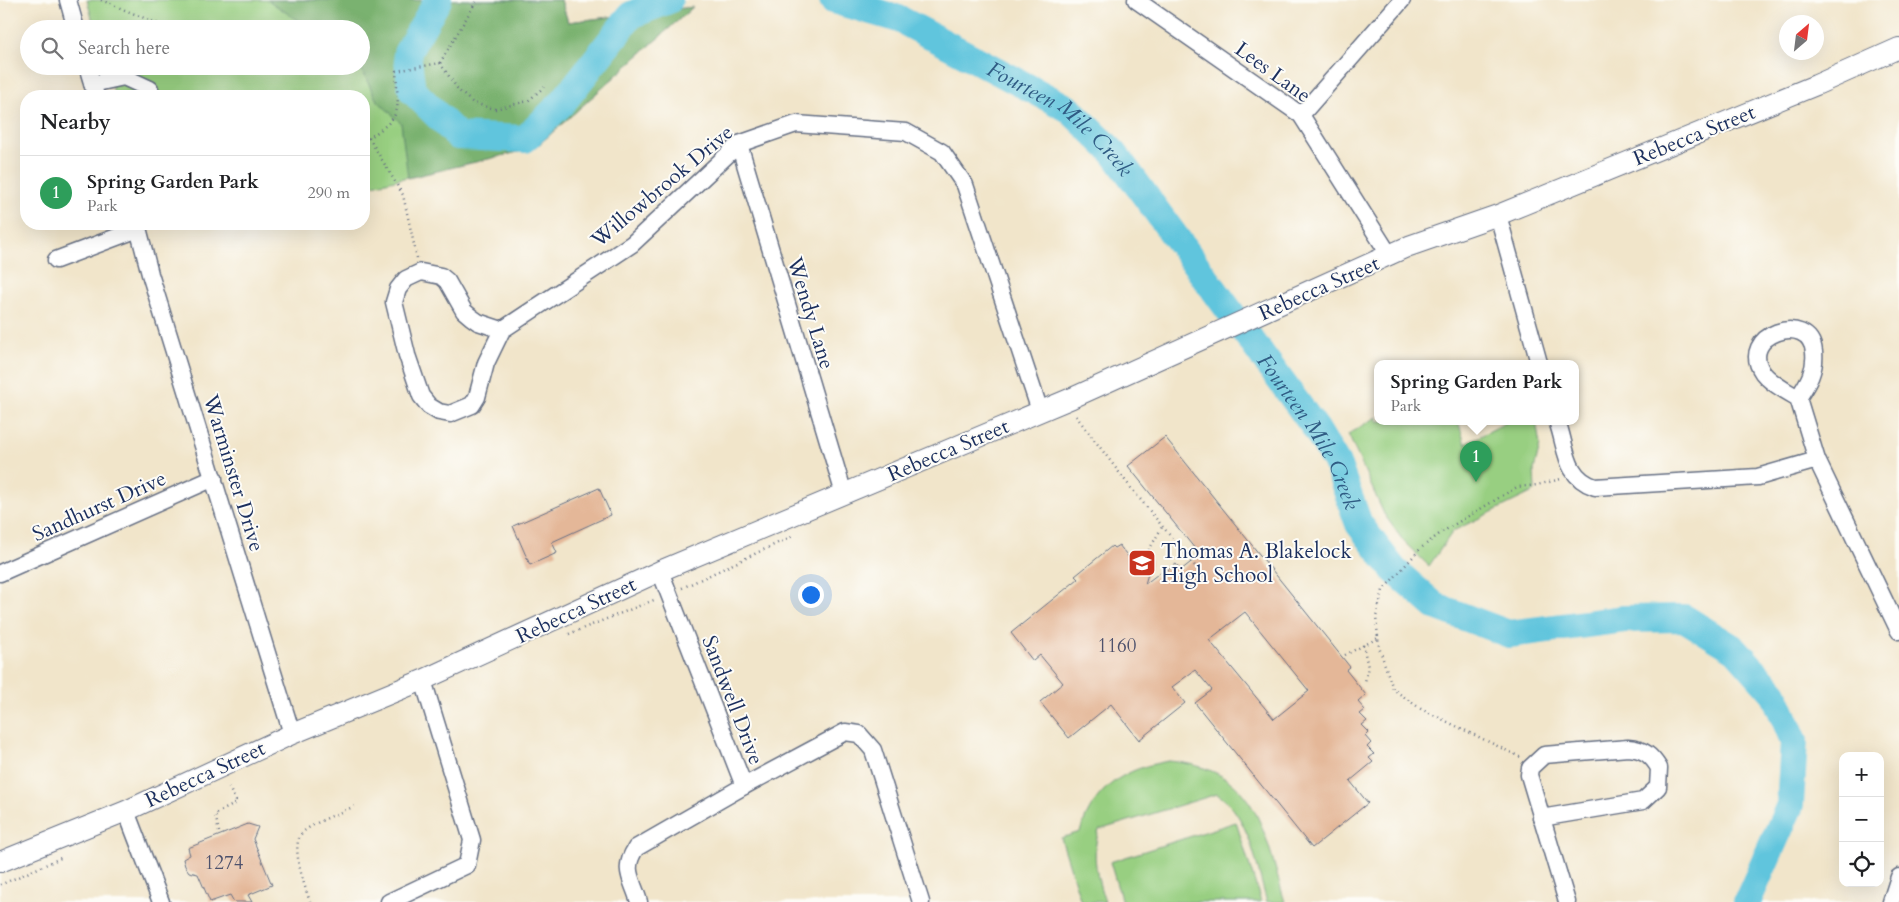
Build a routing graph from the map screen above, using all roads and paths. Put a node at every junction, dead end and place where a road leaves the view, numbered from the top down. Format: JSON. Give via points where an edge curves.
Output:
{"nodes":[{"id":1,"x":68,"y":0,"type":"edge"},
{"id":2,"x":100,"y":0,"type":"edge"},
{"id":3,"x":476,"y":0,"type":"edge"},
{"id":4,"x":1136,"y":0,"type":"edge"},
{"id":5,"x":1402,"y":0,"type":"edge"},
{"id":6,"x":74,"y":20,"type":"edge"},
{"id":7,"x":149,"y":20,"type":"edge"},
{"id":8,"x":1899,"y":48,"type":"edge"},
{"id":9,"x":440,"y":63,"type":"junction"},
{"id":10,"x":90,"y":75,"type":"edge"},
{"id":11,"x":544,"y":87,"type":"dead end"},
{"id":12,"x":94,"y":90,"type":"edge"},
{"id":13,"x":150,"y":90,"type":"edge"},
{"id":14,"x":1301,"y":115,"type":"junction"},
{"id":15,"x":370,"y":137,"type":"edge"},
{"id":16,"x":370,"y":140,"type":"edge"},
{"id":17,"x":739,"y":144,"type":"junction"},
{"id":18,"x":1498,"y":215,"type":"junction"},
{"id":19,"x":128,"y":230,"type":"edge"},
{"id":20,"x":139,"y":230,"type":"edge"},
{"id":21,"x":1390,"y":256,"type":"junction"},
{"id":22,"x":56,"y":260,"type":"dead end"},
{"id":23,"x":421,"y":272,"type":"junction"},
{"id":24,"x":502,"y":330,"type":"junction"},
{"id":25,"x":1538,"y":360,"type":"edge"},
{"id":26,"x":1798,"y":398,"type":"dead end"},
{"id":27,"x":1067,"y":400,"type":"junction"},
{"id":28,"x":1040,"y":411,"type":"junction"},
{"id":29,"x":1558,"y":425,"type":"edge"},
{"id":30,"x":1817,"y":460,"type":"junction"},
{"id":31,"x":1575,"y":475,"type":"junction"},
{"id":32,"x":214,"y":478,"type":"junction"},
{"id":33,"x":844,"y":494,"type":"junction"},
{"id":34,"x":1162,"y":527,"type":"junction"},
{"id":35,"x":1144,"y":559,"type":"dead end"},
{"id":36,"x":660,"y":571,"type":"junction"},
{"id":37,"x":0,"y":573,"type":"edge"},
{"id":38,"x":1204,"y":577,"type":"dead end"},
{"id":39,"x":1899,"y":631,"type":"edge"},
{"id":40,"x":1378,"y":638,"type":"junction"},
{"id":41,"x":1363,"y":645,"type":"junction"},
{"id":42,"x":1345,"y":655,"type":"dead end"},
{"id":43,"x":423,"y":680,"type":"junction"},
{"id":44,"x":1365,"y":682,"type":"dead end"},
{"id":45,"x":292,"y":734,"type":"junction"},
{"id":46,"x":1535,"y":764,"type":"junction"},
{"id":47,"x":227,"y":782,"type":"dead end"},
{"id":48,"x":744,"y":786,"type":"junction"},
{"id":49,"x":357,"y":805,"type":"dead end"},
{"id":50,"x":126,"y":811,"type":"junction"},
{"id":51,"x":1541,"y":818,"type":"junction"},
{"id":52,"x":219,"y":832,"type":"dead end"},
{"id":53,"x":0,"y":862,"type":"edge"},
{"id":54,"x":1899,"y":877,"type":"edge"},
{"id":55,"x":161,"y":902,"type":"edge"},
{"id":56,"x":310,"y":902,"type":"edge"},
{"id":57,"x":389,"y":902,"type":"edge"},
{"id":58,"x":639,"y":902,"type":"edge"},
{"id":59,"x":921,"y":902,"type":"edge"},
{"id":60,"x":1568,"y":902,"type":"edge"},
{"id":61,"x":1891,"y":902,"type":"edge"}],
"edges":[{"from":1,"to":6,"type":"street"},
{"from":2,"to":7,"type":"path"},
{"from":3,"to":9,"type":"path"},
{"from":4,"to":14,"type":"street","name":"Lees Lane"},
{"from":5,"to":14,"type":"street"},
{"from":8,"to":18,"type":"main road","name":"Rebecca Street"},
{"from":9,"to":11,"type":"path","via":[[459,91],[473,102],[495,109],[528,101]]},
{"from":9,"to":15,"type":"path","via":[[396,71],[398,111],[389,124]]},
{"from":10,"to":12,"type":"street"},
{"from":12,"to":13,"type":"street","via":[[124,77]]},
{"from":14,"to":21,"type":"street","name":"Lees Lane"},
{"from":16,"to":23,"type":"path","via":[[402,195]]},
{"from":17,"to":24,"type":"street","name":"Willowbrook Drive","via":[[632,244]]},
{"from":17,"to":28,"type":"street","name":"Willowbrook Drive","via":[[796,124],[906,132],[942,152],[965,185]]},
{"from":17,"to":33,"type":"street","name":"Wendy Lane"},
{"from":18,"to":21,"type":"main road","name":"Rebecca Street","via":[[1409,246]]},
{"from":18,"to":25,"type":"street"},
{"from":19,"to":22,"type":"street"},
{"from":20,"to":32,"type":"street","name":"Warminster Drive"},
{"from":21,"to":27,"type":"main road","name":"Rebecca Street"},
{"from":23,"to":24,"type":"street","via":[[441,276],[471,318]]},
{"from":23,"to":24,"type":"street","via":[[406,279],[394,302],[407,355],[421,396],[429,406],[450,414],[472,405],[486,363]]},
{"from":26,"to":30,"type":"street"},
{"from":27,"to":28,"type":"main road","name":"Rebecca Street"},
{"from":27,"to":34,"type":"path","via":[[1082,426]]},
{"from":28,"to":33,"type":"main road","name":"Rebecca Street"},
{"from":29,"to":31,"type":"street"},
{"from":30,"to":31,"type":"street","via":[[1758,477],[1595,486],[1584,483]]},
{"from":30,"to":39,"type":"street"},
{"from":31,"to":40,"type":"path","via":[[1517,487],[1421,548],[1384,590],[1376,616]]},
{"from":32,"to":37,"type":"street","name":"Sandhurst Drive"},
{"from":32,"to":45,"type":"street","name":"Warminster Drive"},
{"from":33,"to":36,"type":"main road","name":"Rebecca Street"},
{"from":34,"to":35,"type":"path"},
{"from":34,"to":38,"type":"path"},
{"from":36,"to":43,"type":"main road","name":"Rebecca Street"},
{"from":36,"to":48,"type":"street","name":"Sandwell Drive"},
{"from":40,"to":41,"type":"path"},
{"from":40,"to":46,"type":"path","via":[[1393,689],[1422,709]]},
{"from":41,"to":42,"type":"path"},
{"from":41,"to":44,"type":"path","via":[[1368,667]]},
{"from":43,"to":45,"type":"main road","name":"Rebecca Street"},
{"from":43,"to":57,"type":"street","via":[[472,840],[467,865]]},
{"from":45,"to":50,"type":"main road","name":"Rebecca Street"},
{"from":46,"to":51,"type":"street","via":[[1530,768],[1529,776]]},
{"from":46,"to":51,"type":"street","via":[[1544,755],[1639,748],[1659,768],[1658,787],[1643,801]]},
{"from":47,"to":52,"type":"path","via":[[237,803],[215,814]]},
{"from":48,"to":58,"type":"street","name":"Sandwell Drive","via":[[636,848],[629,859],[629,877]]},
{"from":48,"to":59,"type":"street","via":[[845,732],[860,734],[873,750]]},
{"from":49,"to":56,"type":"path","via":[[302,832],[297,843],[297,857]]},
{"from":50,"to":53,"type":"main road","name":"Rebecca Street"},
{"from":50,"to":55,"type":"street"},
{"from":51,"to":60,"type":"street"},
{"from":54,"to":61,"type":"street"}]}
